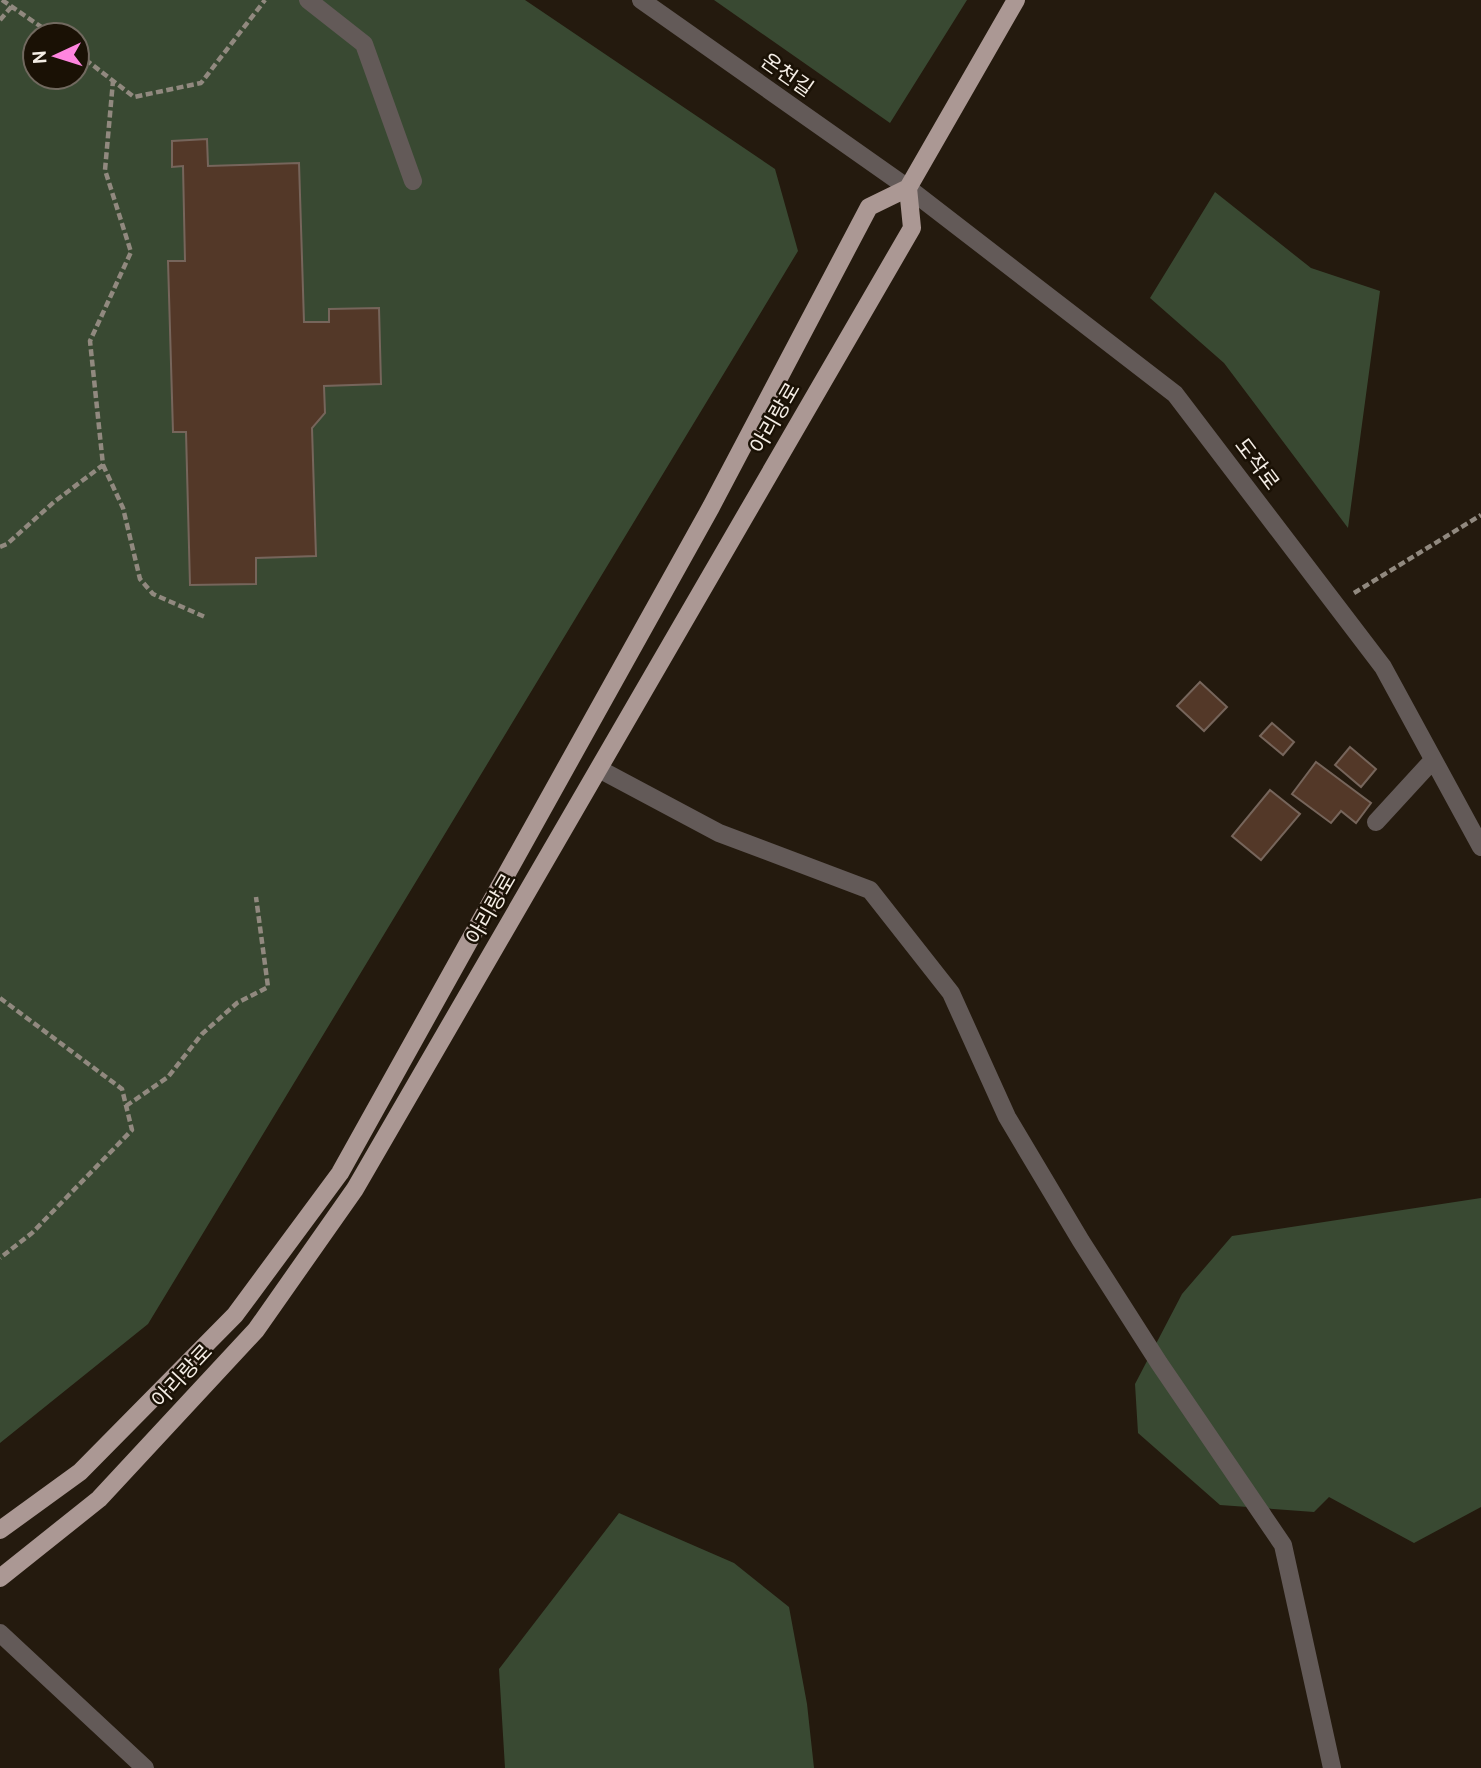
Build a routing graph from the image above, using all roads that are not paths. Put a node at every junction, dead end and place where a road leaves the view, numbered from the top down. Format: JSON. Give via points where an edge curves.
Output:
{"nodes":[{"id":1,"x":308,"y":0,"type":"edge"},
{"id":2,"x":640,"y":0,"type":"edge"},
{"id":3,"x":1016,"y":0,"type":"edge"},
{"id":4,"x":413,"y":181,"type":"dead end"},
{"id":5,"x":908,"y":188,"type":"junction"},
{"id":6,"x":1433,"y":760,"type":"junction"},
{"id":7,"x":599,"y":769,"type":"junction"},
{"id":8,"x":1376,"y":822,"type":"dead end"},
{"id":9,"x":1481,"y":847,"type":"edge"},
{"id":10,"x":0,"y":1530,"type":"edge"},
{"id":11,"x":0,"y":1578,"type":"edge"},
{"id":12,"x":0,"y":1633,"type":"edge"},
{"id":13,"x":145,"y":1768,"type":"edge"},
{"id":14,"x":1332,"y":1768,"type":"edge"}],
"edges":[{"from":1,"to":4,"type":"street","via":[[364,44]]},
{"from":2,"to":5,"type":"street","name":"온천길"},
{"from":3,"to":5,"type":"main road"},
{"from":5,"to":6,"type":"street","name":"도작로","via":[[1175,394],[1383,667]]},
{"from":5,"to":7,"type":"main road","name":"아리랑로","via":[[912,228]]},
{"from":5,"to":10,"type":"main road","name":"아리랑로","via":[[869,207],[711,507],[340,1173],[235,1315],[80,1472]]},
{"from":6,"to":8,"type":"street"},
{"from":6,"to":9,"type":"street","name":"도작로"},
{"from":7,"to":11,"type":"main road","name":"아리랑로","via":[[355,1189],[256,1329],[99,1499]]},
{"from":7,"to":14,"type":"street","via":[[719,833],[870,890],[951,993],[1007,1117],[1060,1207],[1283,1545]]},
{"from":12,"to":13,"type":"street"}]}
